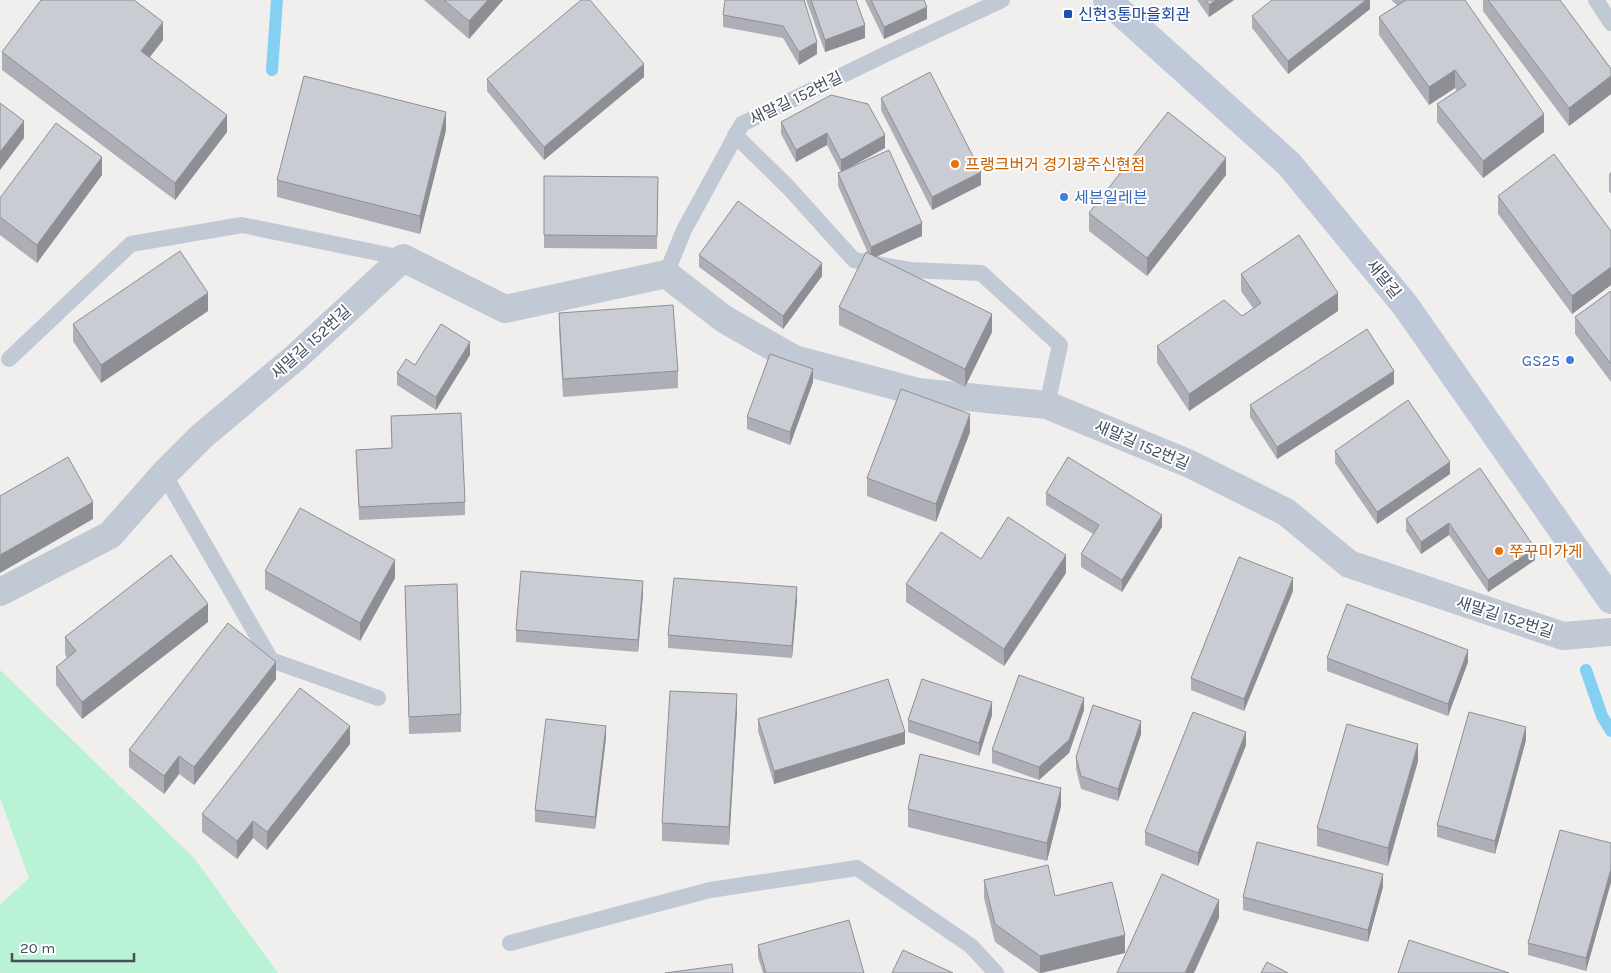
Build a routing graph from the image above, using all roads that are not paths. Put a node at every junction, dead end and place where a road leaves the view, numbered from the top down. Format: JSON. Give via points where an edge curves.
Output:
{"nodes":[{"id":1,"x":1002,"y":0,"type":"edge"},
{"id":2,"x":1107,"y":0,"type":"edge"},
{"id":3,"x":1596,"y":0,"type":"edge"},
{"id":4,"x":1611,"y":23,"type":"edge"},
{"id":5,"x":735,"y":136,"type":"junction"},
{"id":6,"x":404,"y":258,"type":"junction"},
{"id":7,"x":666,"y":274,"type":"junction"},
{"id":8,"x":9,"y":359,"type":"dead end"},
{"id":9,"x":1047,"y":405,"type":"junction"},
{"id":10,"x":164,"y":474,"type":"junction"},
{"id":11,"x":0,"y":592,"type":"edge"},
{"id":12,"x":1611,"y":600,"type":"edge"},
{"id":13,"x":1611,"y":632,"type":"edge"},
{"id":14,"x":378,"y":698,"type":"dead end"},
{"id":15,"x":510,"y":943,"type":"dead end"},
{"id":16,"x":996,"y":973,"type":"edge"}],
"edges":[{"from":1,"to":5,"type":"lane","name":"새말길 152번길","via":[[742,124]]},
{"from":2,"to":12,"type":"street","name":"새말길","via":[[1289,164],[1405,305]]},
{"from":3,"to":4,"type":"lane"},
{"from":5,"to":7,"type":"lane","name":"새말길 152번길","via":[[684,230]]},
{"from":5,"to":9,"type":"lane","via":[[788,187],[854,260],[910,270],[981,273],[1060,345]]},
{"from":6,"to":7,"type":"street","via":[[505,309]]},
{"from":6,"to":8,"type":"lane","via":[[242,224],[132,244]]},
{"from":6,"to":10,"type":"street","name":"새말길 152번길","via":[[296,357],[202,436]]},
{"from":7,"to":9,"type":"street","name":"새말길 152번길","via":[[724,319],[794,359],[918,392]]},
{"from":9,"to":13,"type":"street","name":"새말길 152번길","via":[[1190,464],[1286,512],[1348,564],[1563,636]]},
{"from":10,"to":11,"type":"street","name":"새말길 152번길","via":[[110,535]]},
{"from":10,"to":14,"type":"lane","via":[[271,660]]},
{"from":15,"to":16,"type":"lane","via":[[710,890],[857,868],[971,946]]}]}
